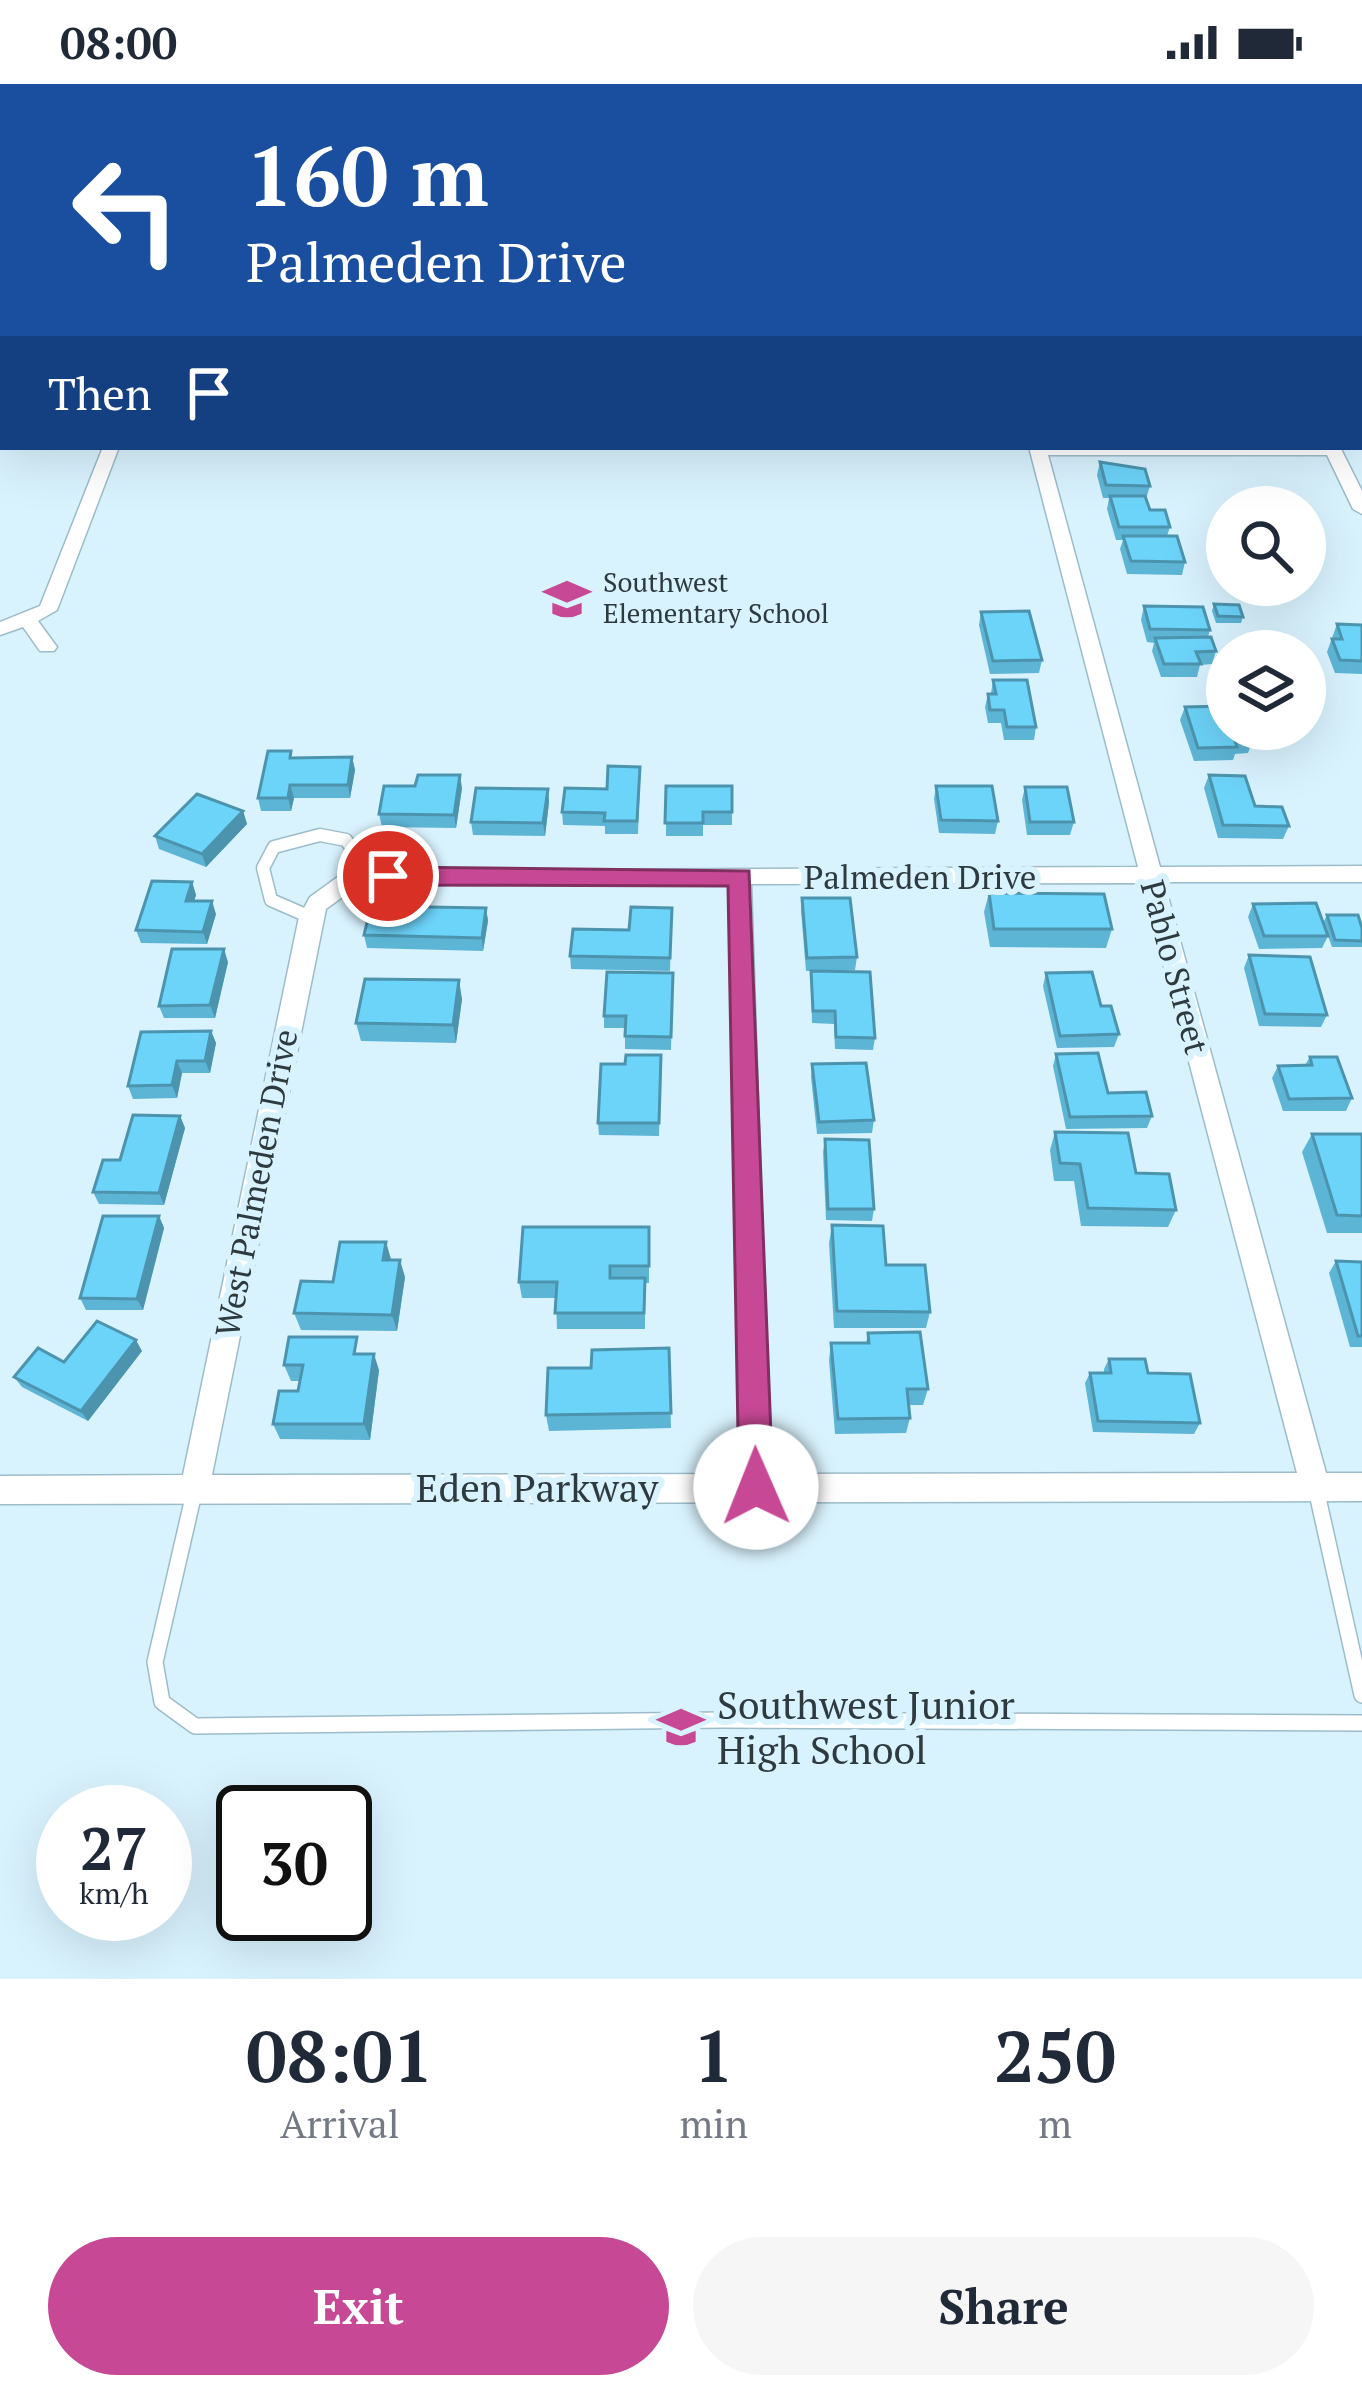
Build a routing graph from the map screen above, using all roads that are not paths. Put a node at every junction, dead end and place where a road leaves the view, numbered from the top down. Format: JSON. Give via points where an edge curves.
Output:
{"nodes":[{"id":1,"x":110,"y":450,"type":"edge"},
{"id":2,"x":1037,"y":450,"type":"edge"},
{"id":3,"x":1334,"y":450,"type":"edge"},
{"id":4,"x":1362,"y":508,"type":"edge"},
{"id":5,"x":28,"y":621,"type":"junction"},
{"id":6,"x":0,"y":629,"type":"edge"},
{"id":7,"x":47,"y":647,"type":"dead end"},
{"id":8,"x":1362,"y":874,"type":"edge"},
{"id":9,"x":1151,"y":875,"type":"junction"},
{"id":10,"x":371,"y":877,"type":"junction"},
{"id":11,"x":740,"y":878,"type":"junction"},
{"id":12,"x":310,"y":917,"type":"junction"},
{"id":13,"x":756,"y":1487,"type":"junction"},
{"id":14,"x":1315,"y":1487,"type":"junction"},
{"id":15,"x":1362,"y":1487,"type":"edge"},
{"id":16,"x":195,"y":1489,"type":"junction"},
{"id":17,"x":0,"y":1490,"type":"edge"},
{"id":18,"x":1362,"y":1695,"type":"edge"},
{"id":19,"x":1362,"y":1723,"type":"edge"}],
"edges":[{"from":1,"to":5,"type":"street","via":[[47,610]]},
{"from":2,"to":9,"type":"street","name":"Pablo Street"},
{"from":3,"to":4,"type":"street"},
{"from":5,"to":6,"type":"street"},
{"from":5,"to":7,"type":"street"},
{"from":8,"to":9,"type":"street","name":"Palmeden Drive"},
{"from":9,"to":11,"type":"street","name":"Palmeden Drive"},
{"from":9,"to":14,"type":"street","name":"Pablo Street"},
{"from":10,"to":11,"type":"street","name":"Palmeden Drive"},
{"from":10,"to":12,"type":"street","name":"Palmeden Drive","via":[[354,877]]},
{"from":10,"to":12,"type":"lane","via":[[346,840],[320,835],[274,847],[263,868],[271,900]]},
{"from":11,"to":13,"type":"street"},
{"from":12,"to":16,"type":"street","name":"West Palmeden Drive"},
{"from":13,"to":14,"type":"street","name":"Eden Parkway"},
{"from":13,"to":16,"type":"street","name":"Eden Parkway"},
{"from":14,"to":15,"type":"street","name":"Eden Parkway"},
{"from":14,"to":18,"type":"lane"},
{"from":16,"to":17,"type":"street","name":"Eden Parkway"},
{"from":16,"to":19,"type":"lane","via":[[155,1662],[162,1702],[195,1726]]}]}
